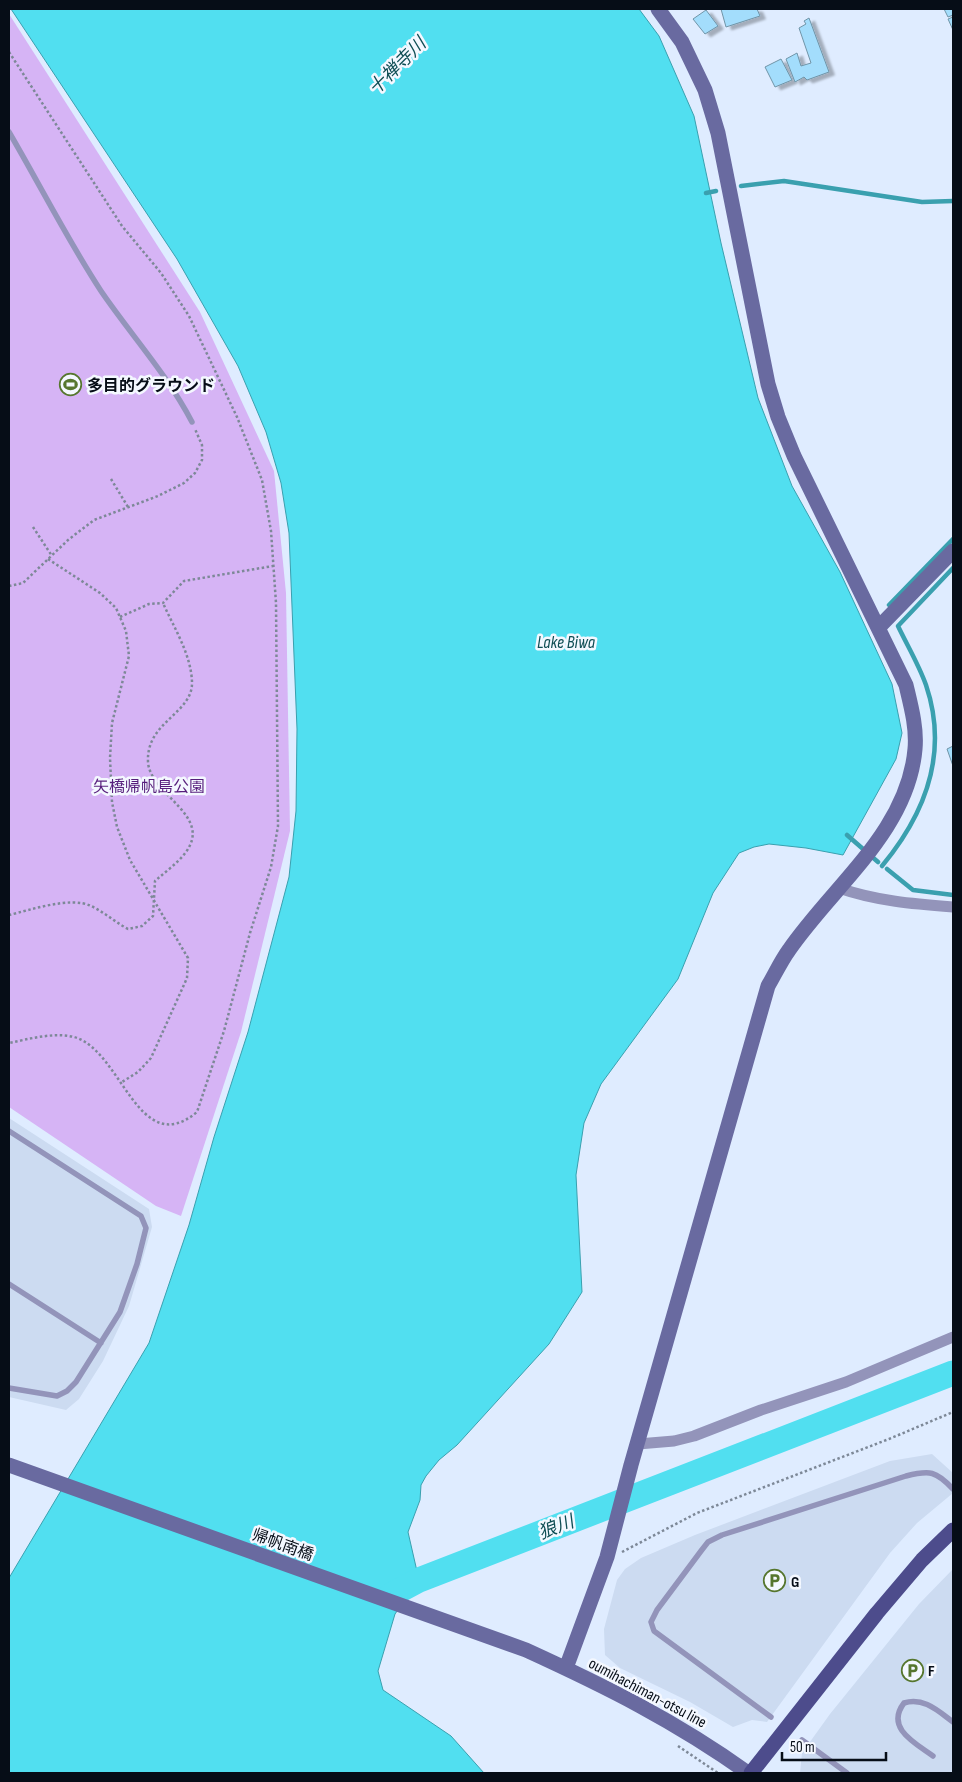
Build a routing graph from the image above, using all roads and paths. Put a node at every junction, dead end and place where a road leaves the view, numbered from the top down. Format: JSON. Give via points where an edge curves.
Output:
{"nodes":[{"id":1,"x":658,"y":9,"type":"edge"},
{"id":2,"x":9,"y":52,"type":"edge"},
{"id":3,"x":9,"y":132,"type":"edge"},
{"id":4,"x":192,"y":422,"type":"joint"},
{"id":5,"x":111,"y":479,"type":"dead end"},
{"id":6,"x":128,"y":507,"type":"junction"},
{"id":7,"x":33,"y":527,"type":"dead end"},
{"id":8,"x":953,"y":551,"type":"edge"},
{"id":9,"x":52,"y":556,"type":"junction"},
{"id":10,"x":48,"y":559,"type":"junction"},
{"id":11,"x":273,"y":566,"type":"junction"},
{"id":12,"x":9,"y":586,"type":"edge"},
{"id":13,"x":163,"y":603,"type":"junction"},
{"id":14,"x":120,"y":617,"type":"junction"},
{"id":15,"x":879,"y":627,"type":"junction"},
{"id":16,"x":839,"y":888,"type":"junction"},
{"id":17,"x":153,"y":896,"type":"junction"},
{"id":18,"x":953,"y":907,"type":"edge"},
{"id":19,"x":9,"y":915,"type":"edge"},
{"id":20,"x":9,"y":1043,"type":"edge"},
{"id":21,"x":122,"y":1082,"type":"junction"},
{"id":22,"x":9,"y":1131,"type":"edge"},
{"id":23,"x":9,"y":1284,"type":"edge"},
{"id":24,"x":953,"y":1337,"type":"edge"},
{"id":25,"x":101,"y":1343,"type":"junction"},
{"id":26,"x":9,"y":1388,"type":"edge"},
{"id":27,"x":953,"y":1412,"type":"edge"},
{"id":28,"x":638,"y":1444,"type":"junction"},
{"id":29,"x":9,"y":1465,"type":"edge"},
{"id":30,"x":953,"y":1489,"type":"edge"},
{"id":31,"x":953,"y":1530,"type":"edge"},
{"id":32,"x":607,"y":1557,"type":"junction"},
{"id":33,"x":526,"y":1650,"type":"joint"},
{"id":34,"x":566,"y":1668,"type":"junction"},
{"id":35,"x":771,"y":1717,"type":"dead end"},
{"id":36,"x":953,"y":1722,"type":"edge"},
{"id":37,"x":802,"y":1740,"type":"dead end"},
{"id":38,"x":933,"y":1756,"type":"dead end"},
{"id":39,"x":750,"y":1773,"type":"edge"},
{"id":40,"x":847,"y":1773,"type":"edge"}],
"edges":[{"from":1,"to":15,"type":"street","via":[[682,42],[698,74],[718,133],[768,384],[778,417]]},
{"from":2,"to":11,"type":"path","via":[[122,226],[161,273],[188,316],[237,417],[262,480]]},
{"from":3,"to":4,"type":"lane","via":[[72,246],[105,297],[176,392]]},
{"from":4,"to":6,"type":"path","via":[[202,445],[202,460],[195,473],[184,483]]},
{"from":5,"to":6,"type":"path"},
{"from":6,"to":9,"type":"path","via":[[94,520]]},
{"from":7,"to":9,"type":"path"},
{"from":8,"to":15,"type":"street"},
{"from":9,"to":10,"type":"path"},
{"from":10,"to":12,"type":"path","via":[[23,583]]},
{"from":10,"to":14,"type":"path","via":[[100,593],[116,608]]},
{"from":11,"to":13,"type":"path","via":[[184,581]]},
{"from":11,"to":21,"type":"path","via":[[278,826],[271,867],[224,1031],[198,1112],[188,1120],[174,1124],[146,1116],[130,1098]]},
{"from":13,"to":14,"type":"path","via":[[150,604]]},
{"from":13,"to":17,"type":"path","via":[[182,644],[192,682],[190,695],[182,707],[159,728],[149,745],[148,764],[154,779],[186,815],[192,827],[192,840],[185,853],[155,881]]},
{"from":14,"to":17,"type":"path","via":[[126,631],[129,656],[112,723],[112,802],[117,827],[130,860]]},
{"from":15,"to":16,"type":"street","via":[[906,685],[914,719],[915,749],[896,813]]},
{"from":16,"to":18,"type":"street","via":[[860,896],[901,903]]},
{"from":16,"to":28,"type":"street","via":[[789,950],[768,986]]},
{"from":17,"to":19,"type":"path","via":[[153,916],[142,926],[128,929],[89,905],[78,903]]},
{"from":17,"to":21,"type":"path","via":[[188,958],[187,978],[151,1058]]},
{"from":20,"to":21,"type":"path","via":[[36,1037],[74,1037],[89,1044],[104,1058]]},
{"from":22,"to":25,"type":"lane","via":[[141,1216],[146,1228],[137,1264],[120,1312]]},
{"from":23,"to":25,"type":"lane"},
{"from":24,"to":28,"type":"street","via":[[846,1382],[694,1436]]},
{"from":25,"to":26,"type":"lane","via":[[76,1382],[57,1396]]},
{"from":27,"to":32,"type":"path","via":[[697,1513]]},
{"from":28,"to":32,"type":"street"},
{"from":29,"to":33,"type":"street","name":"帰帆南橋"},
{"from":30,"to":35,"type":"lane","via":[[934,1473],[906,1476],[722,1535],[708,1542],[700,1552],[657,1610],[651,1622],[654,1631]]},
{"from":31,"to":39,"type":"main road","via":[[876,1613]]},
{"from":32,"to":34,"type":"street"},
{"from":33,"to":34,"type":"street","name":"oumihachiman-otsu line"},
{"from":34,"to":39,"type":"street","name":"oumihachiman-otsu line","via":[[673,1722]]},
{"from":36,"to":38,"type":"lane","via":[[919,1701],[904,1703],[898,1710],[897,1721],[906,1737]]},
{"from":37,"to":40,"type":"lane"}]}
